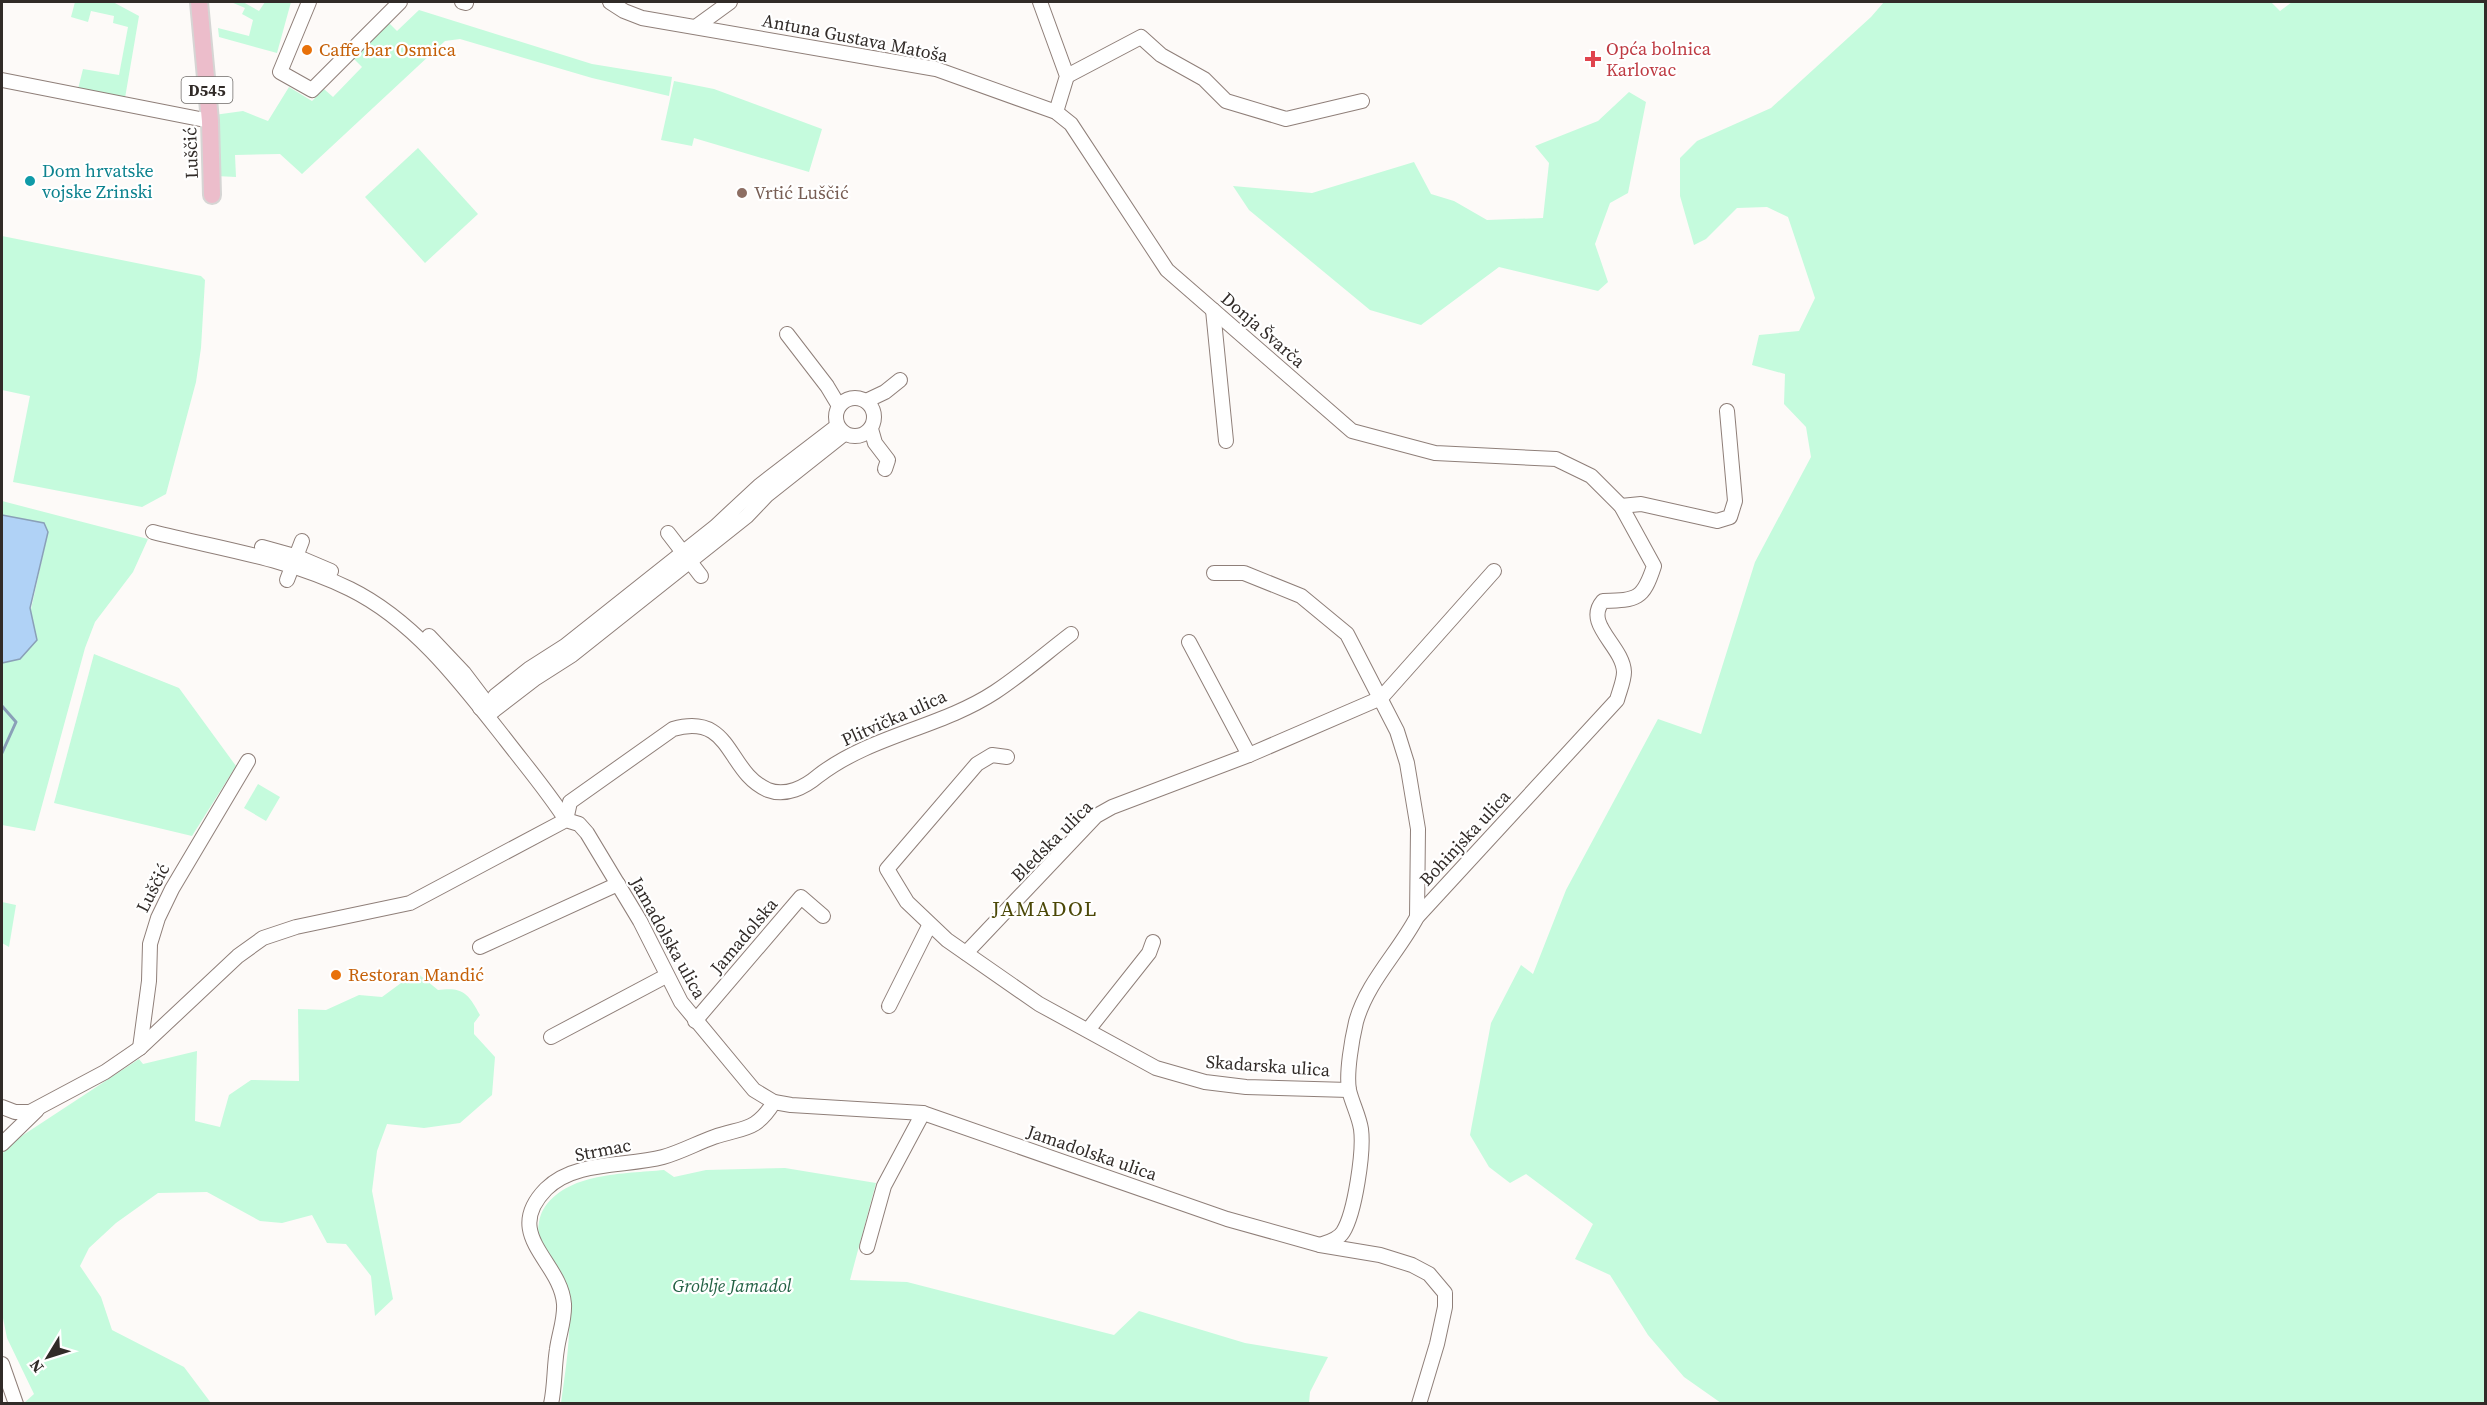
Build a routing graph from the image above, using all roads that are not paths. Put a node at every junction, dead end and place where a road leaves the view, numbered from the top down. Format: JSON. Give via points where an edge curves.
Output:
{"nodes":[{"id":1,"x":199,"y":2,"type":"edge"},
{"id":2,"x":309,"y":2,"type":"edge"},
{"id":3,"x":400,"y":2,"type":"edge"},
{"id":4,"x":610,"y":2,"type":"edge"},
{"id":5,"x":730,"y":2,"type":"edge"},
{"id":6,"x":1040,"y":2,"type":"edge"},
{"id":7,"x":697,"y":26,"type":"junction"},
{"id":8,"x":1067,"y":76,"type":"junction"},
{"id":9,"x":2,"y":80,"type":"edge"},
{"id":10,"x":1362,"y":101,"type":"dead end"},
{"id":11,"x":1056,"y":112,"type":"junction"},
{"id":12,"x":210,"y":121,"type":"junction"},
{"id":13,"x":212,"y":195,"type":"dead end"},
{"id":14,"x":1213,"y":310,"type":"junction"},
{"id":15,"x":787,"y":334,"type":"dead end"},
{"id":16,"x":900,"y":380,"type":"dead end"},
{"id":17,"x":843,"y":403,"type":"junction"},
{"id":18,"x":869,"y":405,"type":"junction"},
{"id":19,"x":1727,"y":411,"type":"dead end"},
{"id":20,"x":841,"y":430,"type":"junction"},
{"id":21,"x":870,"y":436,"type":"junction"},
{"id":22,"x":1226,"y":441,"type":"dead end"},
{"id":23,"x":885,"y":469,"type":"dead end"},
{"id":24,"x":1621,"y":506,"type":"junction"},
{"id":25,"x":155,"y":528,"type":"dead end"},
{"id":26,"x":668,"y":532,"type":"dead end"},
{"id":27,"x":302,"y":541,"type":"dead end"},
{"id":28,"x":686,"y":556,"type":"junction"},
{"id":29,"x":296,"y":561,"type":"junction"},
{"id":30,"x":1494,"y":571,"type":"dead end"},
{"id":31,"x":1214,"y":573,"type":"dead end"},
{"id":32,"x":701,"y":576,"type":"dead end"},
{"id":33,"x":287,"y":580,"type":"dead end"},
{"id":34,"x":1071,"y":634,"type":"dead end"},
{"id":35,"x":1189,"y":642,"type":"dead end"},
{"id":36,"x":480,"y":692,"type":"junction"},
{"id":37,"x":495,"y":696,"type":"junction"},
{"id":38,"x":1381,"y":698,"type":"junction"},
{"id":39,"x":487,"y":710,"type":"junction"},
{"id":40,"x":1249,"y":755,"type":"junction"},
{"id":41,"x":1007,"y":757,"type":"dead end"},
{"id":42,"x":248,"y":761,"type":"dead end"},
{"id":43,"x":566,"y":820,"type":"junction"},
{"id":44,"x":618,"y":884,"type":"junction"},
{"id":45,"x":824,"y":916,"type":"dead end"},
{"id":46,"x":1417,"y":917,"type":"junction"},
{"id":47,"x":929,"y":926,"type":"junction"},
{"id":48,"x":1153,"y":942,"type":"dead end"},
{"id":49,"x":480,"y":947,"type":"dead end"},
{"id":50,"x":966,"y":953,"type":"junction"},
{"id":51,"x":666,"y":976,"type":"junction"},
{"id":52,"x":889,"y":1006,"type":"dead end"},
{"id":53,"x":696,"y":1022,"type":"junction"},
{"id":54,"x":1088,"y":1030,"type":"junction"},
{"id":55,"x":550,"y":1037,"type":"dead end"},
{"id":56,"x":140,"y":1048,"type":"junction"},
{"id":57,"x":1349,"y":1090,"type":"junction"},
{"id":58,"x":774,"y":1102,"type":"junction"},
{"id":59,"x":2,"y":1107,"type":"edge"},
{"id":60,"x":40,"y":1108,"type":"junction"},
{"id":61,"x":923,"y":1113,"type":"junction"},
{"id":62,"x":2,"y":1144,"type":"edge"},
{"id":63,"x":1320,"y":1245,"type":"junction"},
{"id":64,"x":867,"y":1247,"type":"dead end"},
{"id":65,"x":2,"y":1364,"type":"edge"},
{"id":66,"x":16,"y":1404,"type":"edge"},
{"id":67,"x":551,"y":1404,"type":"edge"},
{"id":68,"x":1419,"y":1404,"type":"edge"}],
"edges":[{"from":1,"to":12,"type":"main road","name":"Luščić","number":"D545"},
{"from":2,"to":3,"type":"street","via":[[280,72],[312,90]]},
{"from":4,"to":7,"type":"street","name":"Antuna Gustava Matoša","via":[[642,18]]},
{"from":5,"to":7,"type":"street"},
{"from":6,"to":8,"type":"street"},
{"from":7,"to":11,"type":"street","name":"Antuna Gustava Matoša","via":[[936,69]]},
{"from":8,"to":10,"type":"street","via":[[1141,37],[1161,54],[1204,79],[1226,101],[1286,119]]},
{"from":8,"to":11,"type":"street"},
{"from":9,"to":12,"type":"street"},
{"from":11,"to":14,"type":"street","name":"Donja Švarča","via":[[1071,124],[1167,270]]},
{"from":12,"to":13,"type":"main road","name":"Luščić","number":"D545"},
{"from":14,"to":22,"type":"street"},
{"from":14,"to":24,"type":"street","name":"Donja Švarča","via":[[1352,431],[1435,453],[1556,459],[1591,476]]},
{"from":15,"to":17,"type":"street"},
{"from":16,"to":18,"type":"street"},
{"from":17,"to":18,"type":"street","via":[[857,397]]},
{"from":17,"to":20,"type":"street","via":[[836,414]]},
{"from":18,"to":21,"type":"street","via":[[874,420]]},
{"from":19,"to":24,"type":"street","via":[[1735,501],[1731,517],[1716,521],[1641,504]]},
{"from":20,"to":21,"type":"street","via":[[856,437]]},
{"from":20,"to":28,"type":"street"},
{"from":21,"to":23,"type":"street","via":[[888,460]]},
{"from":24,"to":46,"type":"street","name":"Bohinjska ulica","via":[[1654,566],[1646,589],[1629,600],[1603,601],[1596,609],[1596,620],[1618,652],[1624,672],[1617,700]]},
{"from":25,"to":29,"type":"street"},
{"from":26,"to":28,"type":"street"},
{"from":27,"to":29,"type":"street"},
{"from":28,"to":32,"type":"street"},
{"from":28,"to":37,"type":"street"},
{"from":28,"to":39,"type":"street","via":[[572,655]]},
{"from":29,"to":33,"type":"street"},
{"from":29,"to":36,"type":"street","via":[[355,583],[393,605],[439,646]]},
{"from":29,"to":39,"type":"street","via":[[352,590],[396,620]]},
{"from":30,"to":38,"type":"street","name":"Bledska ulica"},
{"from":31,"to":38,"type":"street","via":[[1245,573],[1301,596],[1347,634]]},
{"from":34,"to":43,"type":"street","name":"Plitvička ulica","via":[[994,693],[856,752],[802,789],[768,790],[749,775],[714,732],[692,723],[673,729],[570,802]]},
{"from":35,"to":40,"type":"street"},
{"from":36,"to":37,"type":"street"},
{"from":36,"to":39,"type":"street"},
{"from":37,"to":39,"type":"street"},
{"from":38,"to":40,"type":"street","name":"Bledska ulica"},
{"from":38,"to":46,"type":"street","via":[[1397,731],[1413,796],[1418,829]]},
{"from":39,"to":43,"type":"street","name":"Jamadolska ulica"},
{"from":40,"to":50,"type":"street","name":"Bledska ulica","via":[[1096,816]]},
{"from":41,"to":47,"type":"street","name":"Skadarska ulica","via":[[992,755],[977,764],[887,869],[907,902]]},
{"from":42,"to":56,"type":"street","name":"Luščić","via":[[158,918],[150,944]]},
{"from":43,"to":44,"type":"street","name":"Jamadolska ulica","via":[[579,824],[587,833]]},
{"from":43,"to":56,"type":"street","via":[[410,903],[296,927],[263,938],[238,956]]},
{"from":44,"to":49,"type":"street"},
{"from":44,"to":51,"type":"street","name":"Jamadolska ulica"},
{"from":45,"to":53,"type":"street","name":"Jamadolska","via":[[801,897]]},
{"from":46,"to":57,"type":"street","name":"Bohinjska ulica","via":[[1401,947],[1366,994],[1352,1045]]},
{"from":47,"to":50,"type":"street","name":"Skadarska ulica"},
{"from":47,"to":52,"type":"street"},
{"from":48,"to":54,"type":"street","via":[[1149,954]]},
{"from":50,"to":54,"type":"street","name":"Skadarska ulica","via":[[1039,1004]]},
{"from":51,"to":53,"type":"street","name":"Jamadolska ulica"},
{"from":51,"to":55,"type":"street"},
{"from":53,"to":58,"type":"street","name":"Jamadolska ulica","via":[[754,1090]]},
{"from":54,"to":57,"type":"street","name":"Skadarska ulica","via":[[1156,1068],[1205,1082]]},
{"from":56,"to":60,"type":"street"},
{"from":57,"to":63,"type":"street","name":"Bohinjska ulica","via":[[1361,1128],[1356,1188],[1343,1232]]},
{"from":58,"to":61,"type":"street","name":"Jamadolska ulica"},
{"from":58,"to":67,"type":"street","name":"Strmac","via":[[764,1119],[753,1127],[662,1157],[587,1170],[562,1178],[546,1190],[533,1208],[528,1229],[560,1287],[564,1304]]},
{"from":59,"to":60,"type":"street","via":[[22,1113]]},
{"from":60,"to":62,"type":"street"},
{"from":61,"to":63,"type":"street","name":"Jamadolska ulica","via":[[1227,1219]]},
{"from":61,"to":64,"type":"street","via":[[884,1186]]},
{"from":63,"to":68,"type":"street","name":"Jamadolska ulica","via":[[1412,1265],[1429,1274],[1445,1293],[1437,1344]]},
{"from":65,"to":66,"type":"street"}]}
